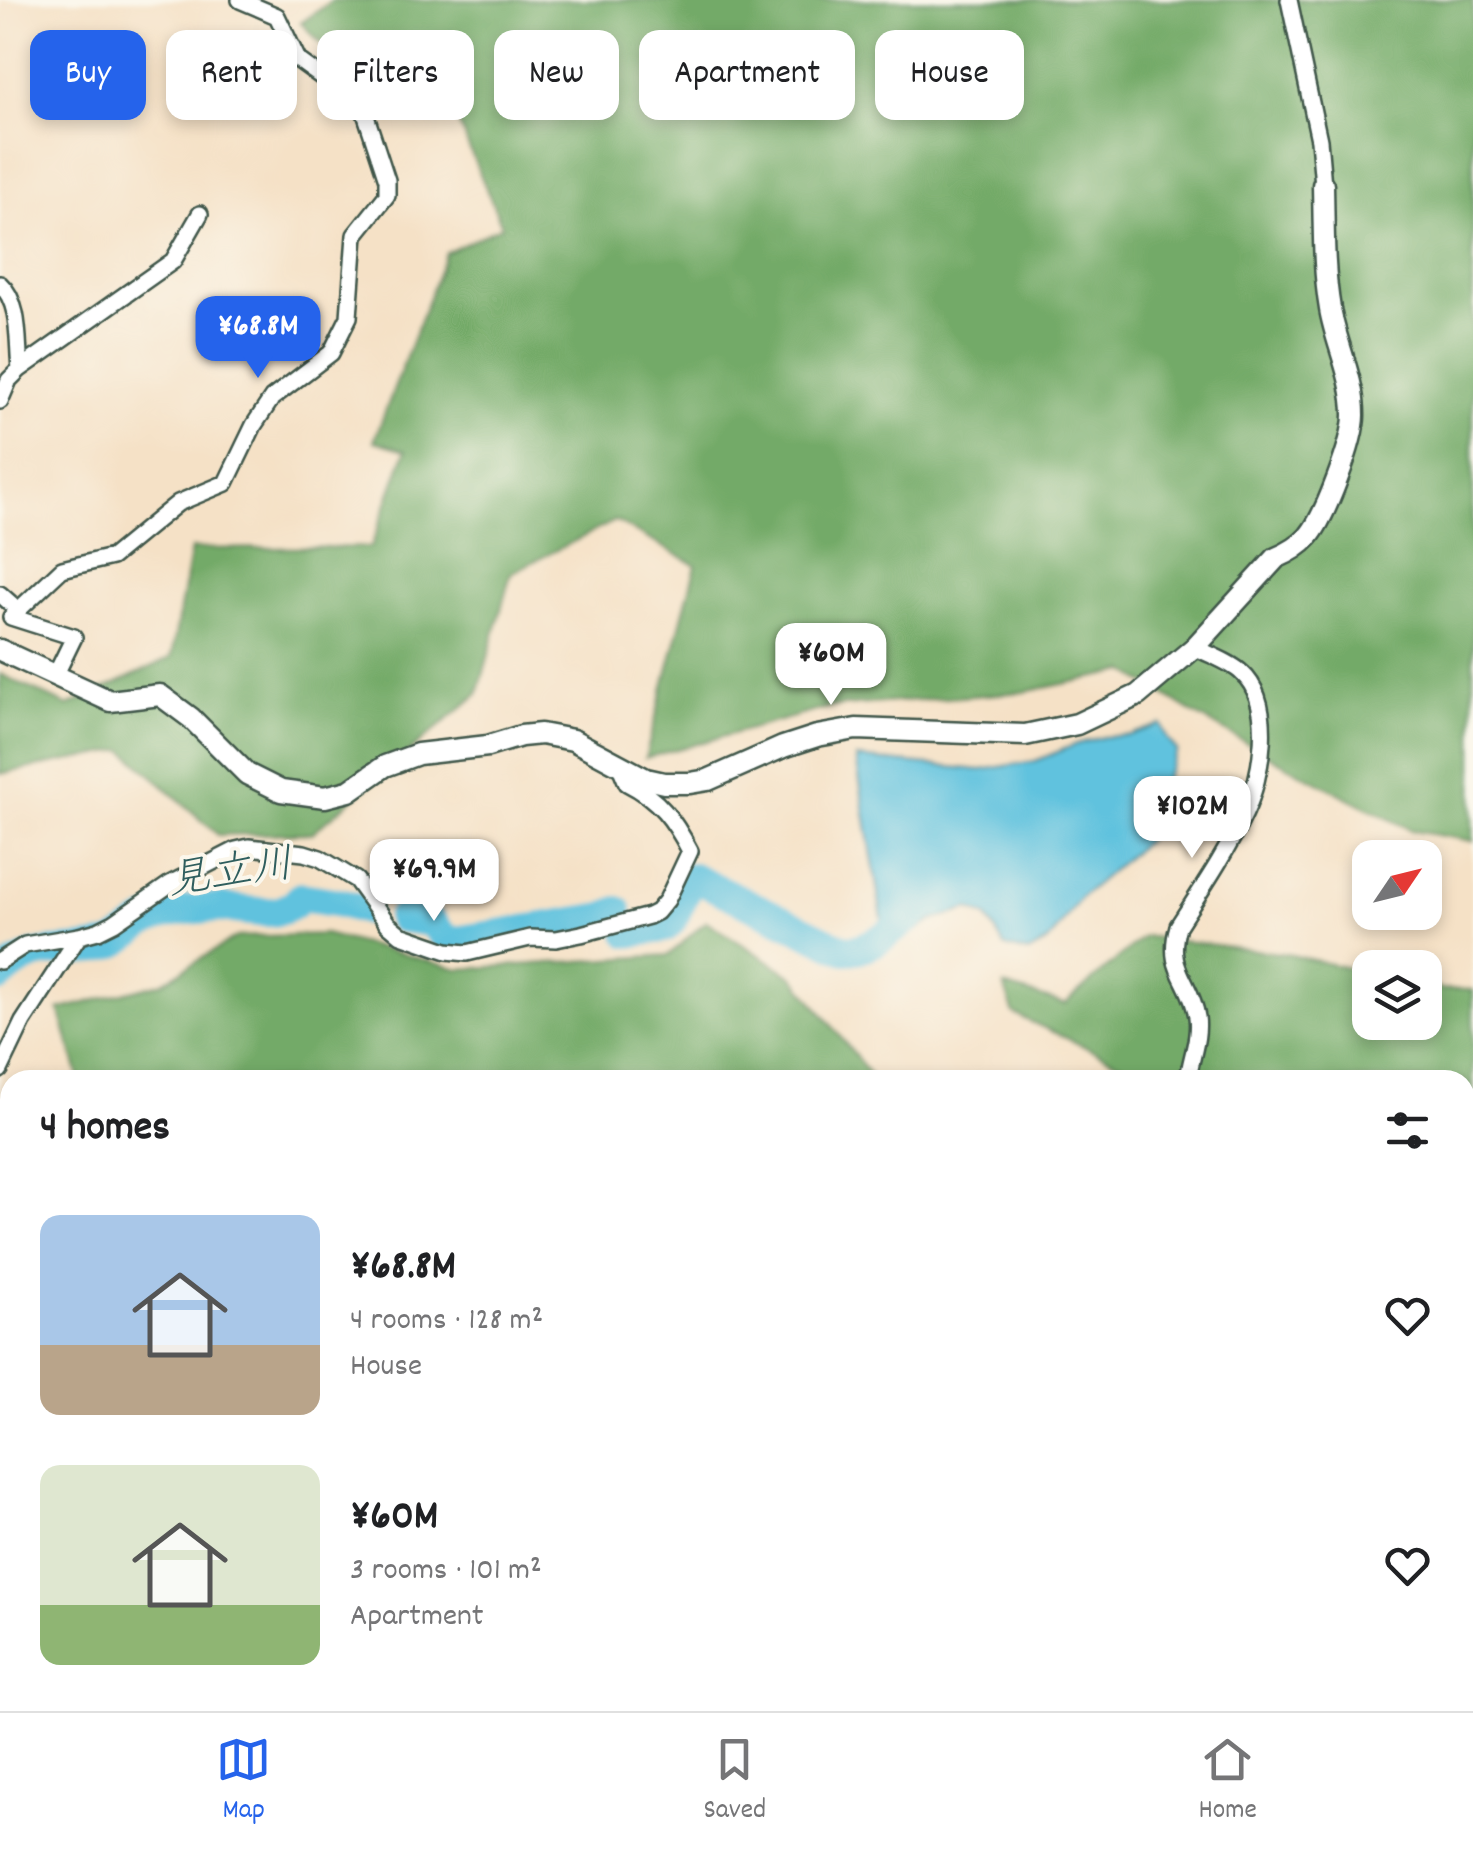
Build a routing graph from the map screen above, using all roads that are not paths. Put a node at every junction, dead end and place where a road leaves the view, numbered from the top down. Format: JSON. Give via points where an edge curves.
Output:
{"nodes":[{"id":1,"x":240,"y":0,"type":"edge"},
{"id":2,"x":1288,"y":0,"type":"edge"},
{"id":3,"x":1323,"y":185,"type":"joint"},
{"id":4,"x":200,"y":214,"type":"dead end"},
{"id":5,"x":0,"y":284,"type":"edge"},
{"id":6,"x":20,"y":369,"type":"junction"},
{"id":7,"x":0,"y":401,"type":"edge"},
{"id":8,"x":0,"y":594,"type":"edge"},
{"id":9,"x":10,"y":618,"type":"edge"},
{"id":10,"x":1195,"y":647,"type":"junction"},
{"id":11,"x":0,"y":650,"type":"edge"},
{"id":12,"x":55,"y":676,"type":"junction"},
{"id":13,"x":619,"y":764,"type":"junction"},
{"id":14,"x":72,"y":947,"type":"junction"},
{"id":15,"x":0,"y":961,"type":"edge"},
{"id":16,"x":0,"y":1070,"type":"edge"},
{"id":17,"x":1190,"y":1070,"type":"edge"}],
"edges":[{"from":1,"to":9,"type":"street","via":[[277,16],[298,60],[364,108],[387,195],[356,235],[349,316],[331,353],[272,398],[226,483],[178,504],[112,557],[62,568]]},
{"from":2,"to":3,"type":"street"},
{"from":3,"to":10,"type":"street","via":[[1324,271],[1351,390],[1351,433],[1310,536],[1276,558]]},
{"from":4,"to":6,"type":"street","via":[[174,261]]},
{"from":5,"to":6,"type":"street","via":[[13,302]]},
{"from":6,"to":7,"type":"street"},
{"from":8,"to":9,"type":"street"},
{"from":9,"to":12,"type":"street","via":[[74,637]]},
{"from":10,"to":13,"type":"street","via":[[1138,695],[1077,724],[1025,736],[856,729],[783,747],[690,783],[646,779]]},
{"from":10,"to":17,"type":"street","via":[[1241,671],[1258,698],[1262,723],[1247,810],[1175,937],[1176,966],[1198,1027]]},
{"from":11,"to":12,"type":"street"},
{"from":12,"to":13,"type":"street","via":[[110,701],[160,695],[247,774],[281,791],[325,797],[418,754],[541,734],[573,740]]},
{"from":13,"to":14,"type":"street","via":[[627,783],[648,794],[676,824],[690,851],[663,907],[633,921],[456,954],[401,934],[336,866],[304,853],[249,846],[170,884]]},
{"from":14,"to":15,"type":"street","via":[[25,945]]},
{"from":14,"to":16,"type":"street"}]}
